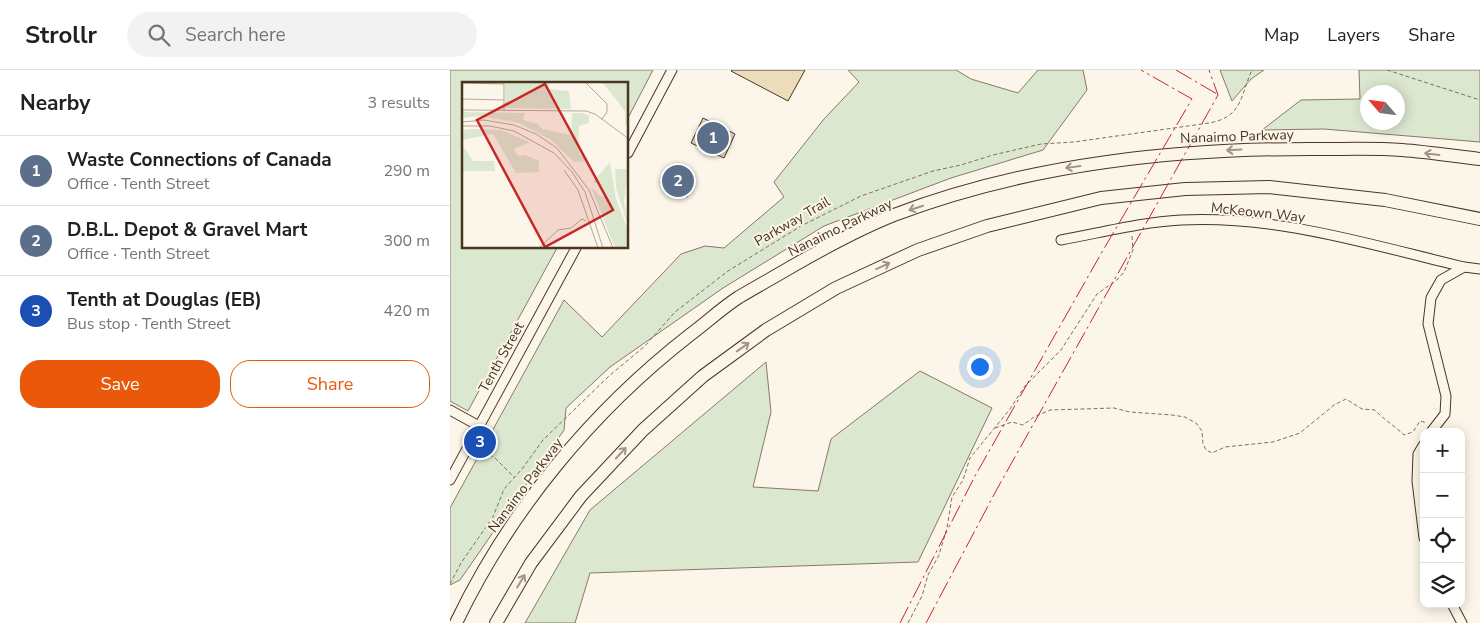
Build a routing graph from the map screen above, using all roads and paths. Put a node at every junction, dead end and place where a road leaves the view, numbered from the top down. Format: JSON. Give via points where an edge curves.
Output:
{"nodes":[{"id":1,"x":672,"y":70,"type":"edge"},
{"id":2,"x":1252,"y":70,"type":"edge"},
{"id":3,"x":1387,"y":70,"type":"edge"},
{"id":4,"x":1480,"y":100,"type":"edge"},
{"id":5,"x":629,"y":151,"type":"edge"},
{"id":6,"x":1480,"y":160,"type":"edge"},
{"id":7,"x":1480,"y":219,"type":"edge"},
{"id":8,"x":1132,"y":227,"type":"junction"},
{"id":9,"x":1061,"y":240,"type":"dead end"},
{"id":10,"x":575,"y":249,"type":"edge"},
{"id":11,"x":1464,"y":267,"type":"junction"},
{"id":12,"x":1480,"y":269,"type":"edge"},
{"id":13,"x":450,"y":410,"type":"edge"},
{"id":14,"x":479,"y":426,"type":"junction"},
{"id":15,"x":995,"y":428,"type":"junction"},
{"id":16,"x":1434,"y":428,"type":"edge"},
{"id":17,"x":470,"y":443,"type":"junction"},
{"id":18,"x":1420,"y":451,"type":"edge"},
{"id":19,"x":514,"y":477,"type":"junction"},
{"id":20,"x":450,"y":480,"type":"edge"},
{"id":21,"x":1422,"y":518,"type":"edge"},
{"id":22,"x":450,"y":584,"type":"edge"},
{"id":23,"x":1454,"y":608,"type":"edge"},
{"id":24,"x":456,"y":623,"type":"edge"},
{"id":25,"x":496,"y":623,"type":"edge"},
{"id":26,"x":908,"y":623,"type":"edge"},
{"id":27,"x":1462,"y":623,"type":"edge"}],
"edges":[{"from":1,"to":5,"type":"street"},
{"from":2,"to":19,"type":"path","name":"Parkway Trail","via":[[1239,106],[1230,116],[1218,121],[1041,144],[993,155],[860,196],[814,218],[728,271],[675,312],[645,346],[542,440]]},
{"from":3,"to":4,"type":"path"},
{"from":6,"to":24,"type":"highway","name":"Nanaimo Parkway","one_way":true,"via":[[1402,150],[1269,149],[1173,153],[1066,168],[987,185],[893,215],[825,247],[737,299],[663,356],[603,411],[511,525],[475,584]]},
{"from":25,"to":7,"type":"highway","one_way":true,"via":[[531,563],[581,496],[643,430],[702,376],[766,330],[836,288],[918,250],[987,226],[1101,198],[1185,189],[1269,187],[1385,200]]},
{"from":8,"to":9,"type":"street","name":"McKeown Way"},
{"from":8,"to":11,"type":"street","name":"McKeown Way","via":[[1180,220],[1237,220],[1291,226]]},
{"from":8,"to":15,"type":"path","via":[[1133,250],[1124,272],[1097,294],[1061,350],[1025,386]]},
{"from":10,"to":14,"type":"street","name":"Tenth Street"},
{"from":11,"to":12,"type":"street","name":"McKeown Way"},
{"from":11,"to":16,"type":"street","via":[[1441,280],[1431,298],[1428,324],[1446,396],[1445,414]]},
{"from":13,"to":14,"type":"street"},
{"from":14,"to":17,"type":"street","name":"Tenth Street"},
{"from":15,"to":16,"type":"path","via":[[1012,422],[1023,425],[1050,410],[1114,408],[1172,414],[1196,423],[1202,431],[1206,450],[1212,453],[1225,447],[1274,442],[1300,433],[1346,399],[1362,409],[1375,410],[1404,435],[1413,432],[1420,421]]},
{"from":15,"to":26,"type":"path","via":[[970,458],[963,480],[952,496],[939,555]]},
{"from":17,"to":19,"type":"path","via":[[495,458]]},
{"from":17,"to":20,"type":"street","name":"Tenth Street"},
{"from":18,"to":21,"type":"street","via":[[1417,481]]},
{"from":19,"to":22,"type":"path","name":"Parkway Trail","via":[[500,495],[493,516]]},
{"from":23,"to":27,"type":"street"}]}
